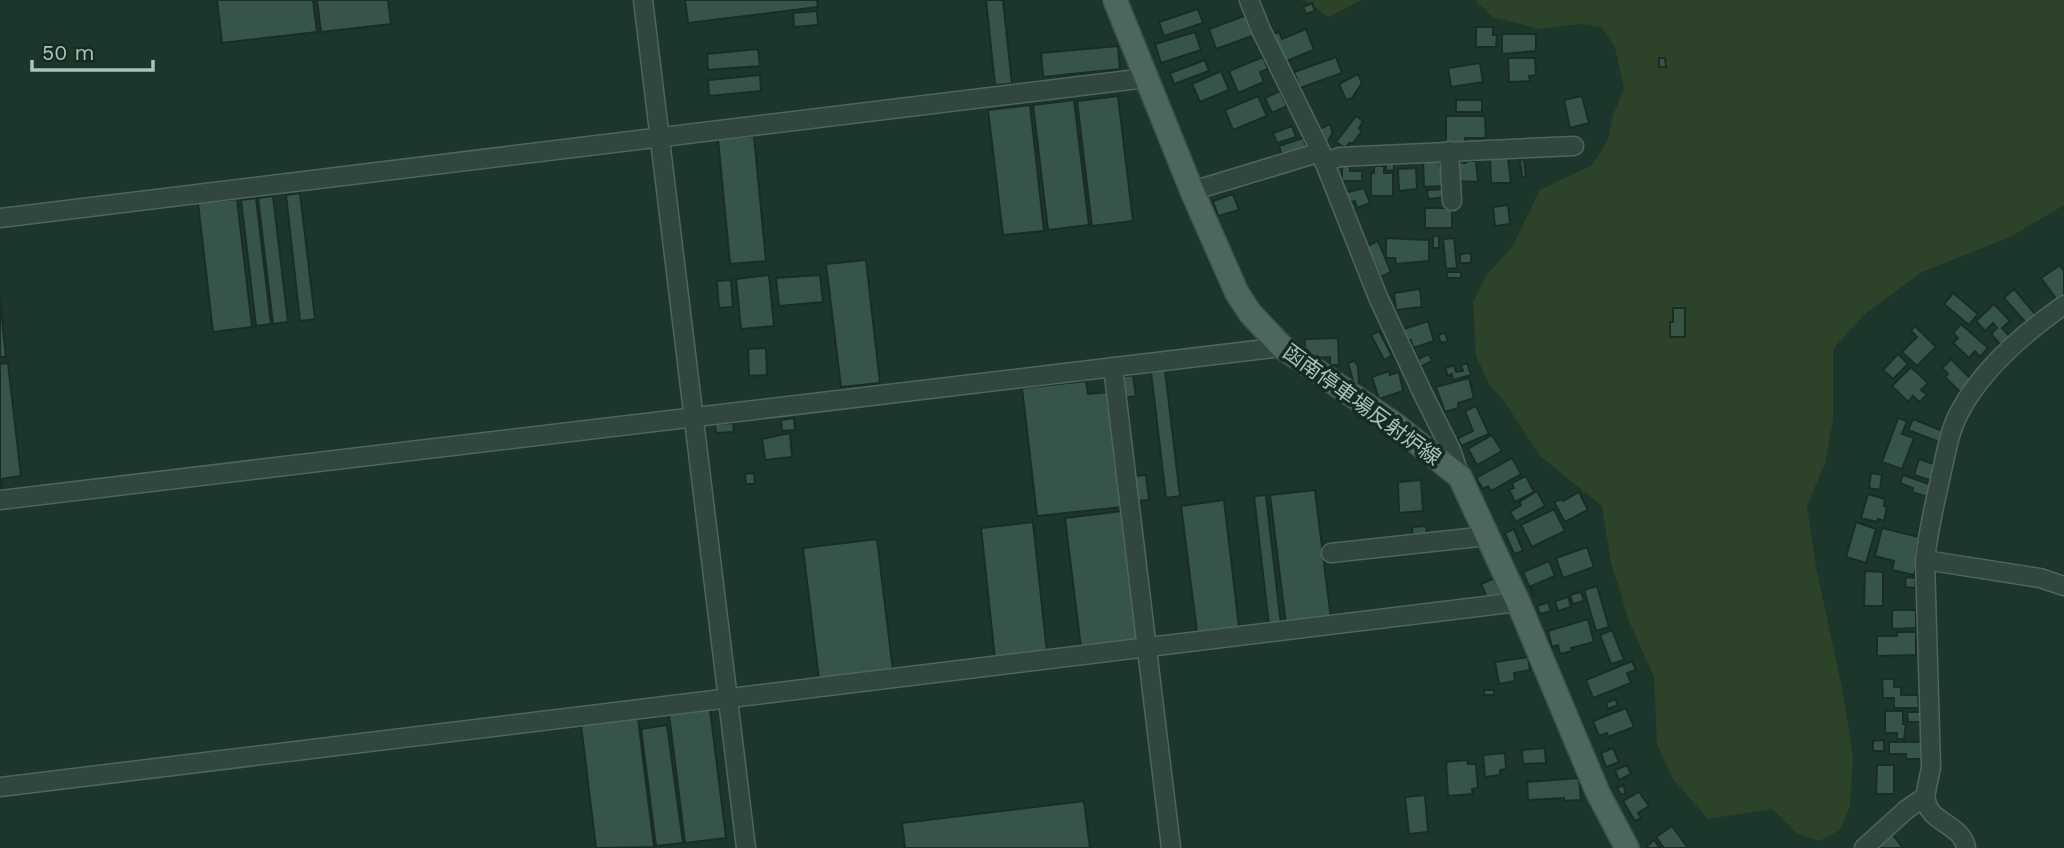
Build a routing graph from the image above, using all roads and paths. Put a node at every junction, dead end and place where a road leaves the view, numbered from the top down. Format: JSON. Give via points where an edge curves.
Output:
{"nodes":[{"id":1,"x":643,"y":0,"type":"edge"},
{"id":2,"x":1115,"y":0,"type":"edge"},
{"id":3,"x":1249,"y":0,"type":"edge"},
{"id":4,"x":1146,"y":78,"type":"junction"},
{"id":5,"x":660,"y":138,"type":"junction"},
{"id":6,"x":1574,"y":146,"type":"dead end"},
{"id":7,"x":1448,"y":151,"type":"junction"},
{"id":8,"x":1322,"y":157,"type":"junction"},
{"id":9,"x":1192,"y":191,"type":"junction"},
{"id":10,"x":1452,"y":201,"type":"dead end"},
{"id":11,"x":0,"y":218,"type":"edge"},
{"id":12,"x":2064,"y":305,"type":"edge"},
{"id":13,"x":1282,"y":347,"type":"junction"},
{"id":14,"x":1113,"y":367,"type":"junction"},
{"id":15,"x":694,"y":416,"type":"junction"},
{"id":16,"x":1460,"y":477,"type":"junction"},
{"id":17,"x":0,"y":500,"type":"edge"},
{"id":18,"x":1487,"y":536,"type":"junction"},
{"id":19,"x":1331,"y":553,"type":"dead end"},
{"id":20,"x":1925,"y":560,"type":"junction"},
{"id":21,"x":2064,"y":586,"type":"edge"},
{"id":22,"x":1518,"y":602,"type":"junction"},
{"id":23,"x":1146,"y":648,"type":"junction"},
{"id":24,"x":727,"y":699,"type":"junction"},
{"id":25,"x":0,"y":787,"type":"edge"},
{"id":26,"x":1925,"y":797,"type":"junction"},
{"id":27,"x":746,"y":848,"type":"edge"},
{"id":28,"x":1171,"y":848,"type":"edge"},
{"id":29,"x":1627,"y":848,"type":"edge"},
{"id":30,"x":1864,"y":848,"type":"edge"},
{"id":31,"x":1966,"y":848,"type":"edge"}],
"edges":[{"from":1,"to":5,"type":"street"},
{"from":2,"to":4,"type":"main road","name":"函南停車場反射炉線"},
{"from":3,"to":8,"type":"street"},
{"from":4,"to":5,"type":"street"},
{"from":4,"to":9,"type":"main road","name":"函南停車場反射炉線"},
{"from":5,"to":11,"type":"street"},
{"from":5,"to":15,"type":"street"},
{"from":6,"to":7,"type":"street"},
{"from":7,"to":8,"type":"street"},
{"from":7,"to":10,"type":"street"},
{"from":8,"to":9,"type":"street"},
{"from":8,"to":16,"type":"street","via":[[1378,297]]},
{"from":9,"to":13,"type":"main road","name":"函南停車場反射炉線","via":[[1237,293]]},
{"from":12,"to":20,"type":"street","via":[[1996,364],[1960,410],[1948,445]]},
{"from":13,"to":14,"type":"street"},
{"from":13,"to":16,"type":"main road","name":"函南停車場反射炉線","via":[[1397,426]]},
{"from":14,"to":15,"type":"street"},
{"from":14,"to":23,"type":"street"},
{"from":15,"to":17,"type":"street"},
{"from":15,"to":24,"type":"street"},
{"from":16,"to":18,"type":"main road","name":"函南停車場反射炉線"},
{"from":18,"to":19,"type":"street"},
{"from":18,"to":22,"type":"main road","name":"函南停車場反射炉線"},
{"from":20,"to":21,"type":"street"},
{"from":20,"to":26,"type":"street","via":[[1931,767]]},
{"from":22,"to":23,"type":"street"},
{"from":22,"to":29,"type":"main road","name":"函南停車場反射炉線","via":[[1598,793]]},
{"from":23,"to":24,"type":"street"},
{"from":23,"to":28,"type":"street"},
{"from":24,"to":25,"type":"street"},
{"from":24,"to":27,"type":"street"},
{"from":26,"to":30,"type":"street"},
{"from":26,"to":31,"type":"street","via":[[1928,807],[1960,834]]}]}
